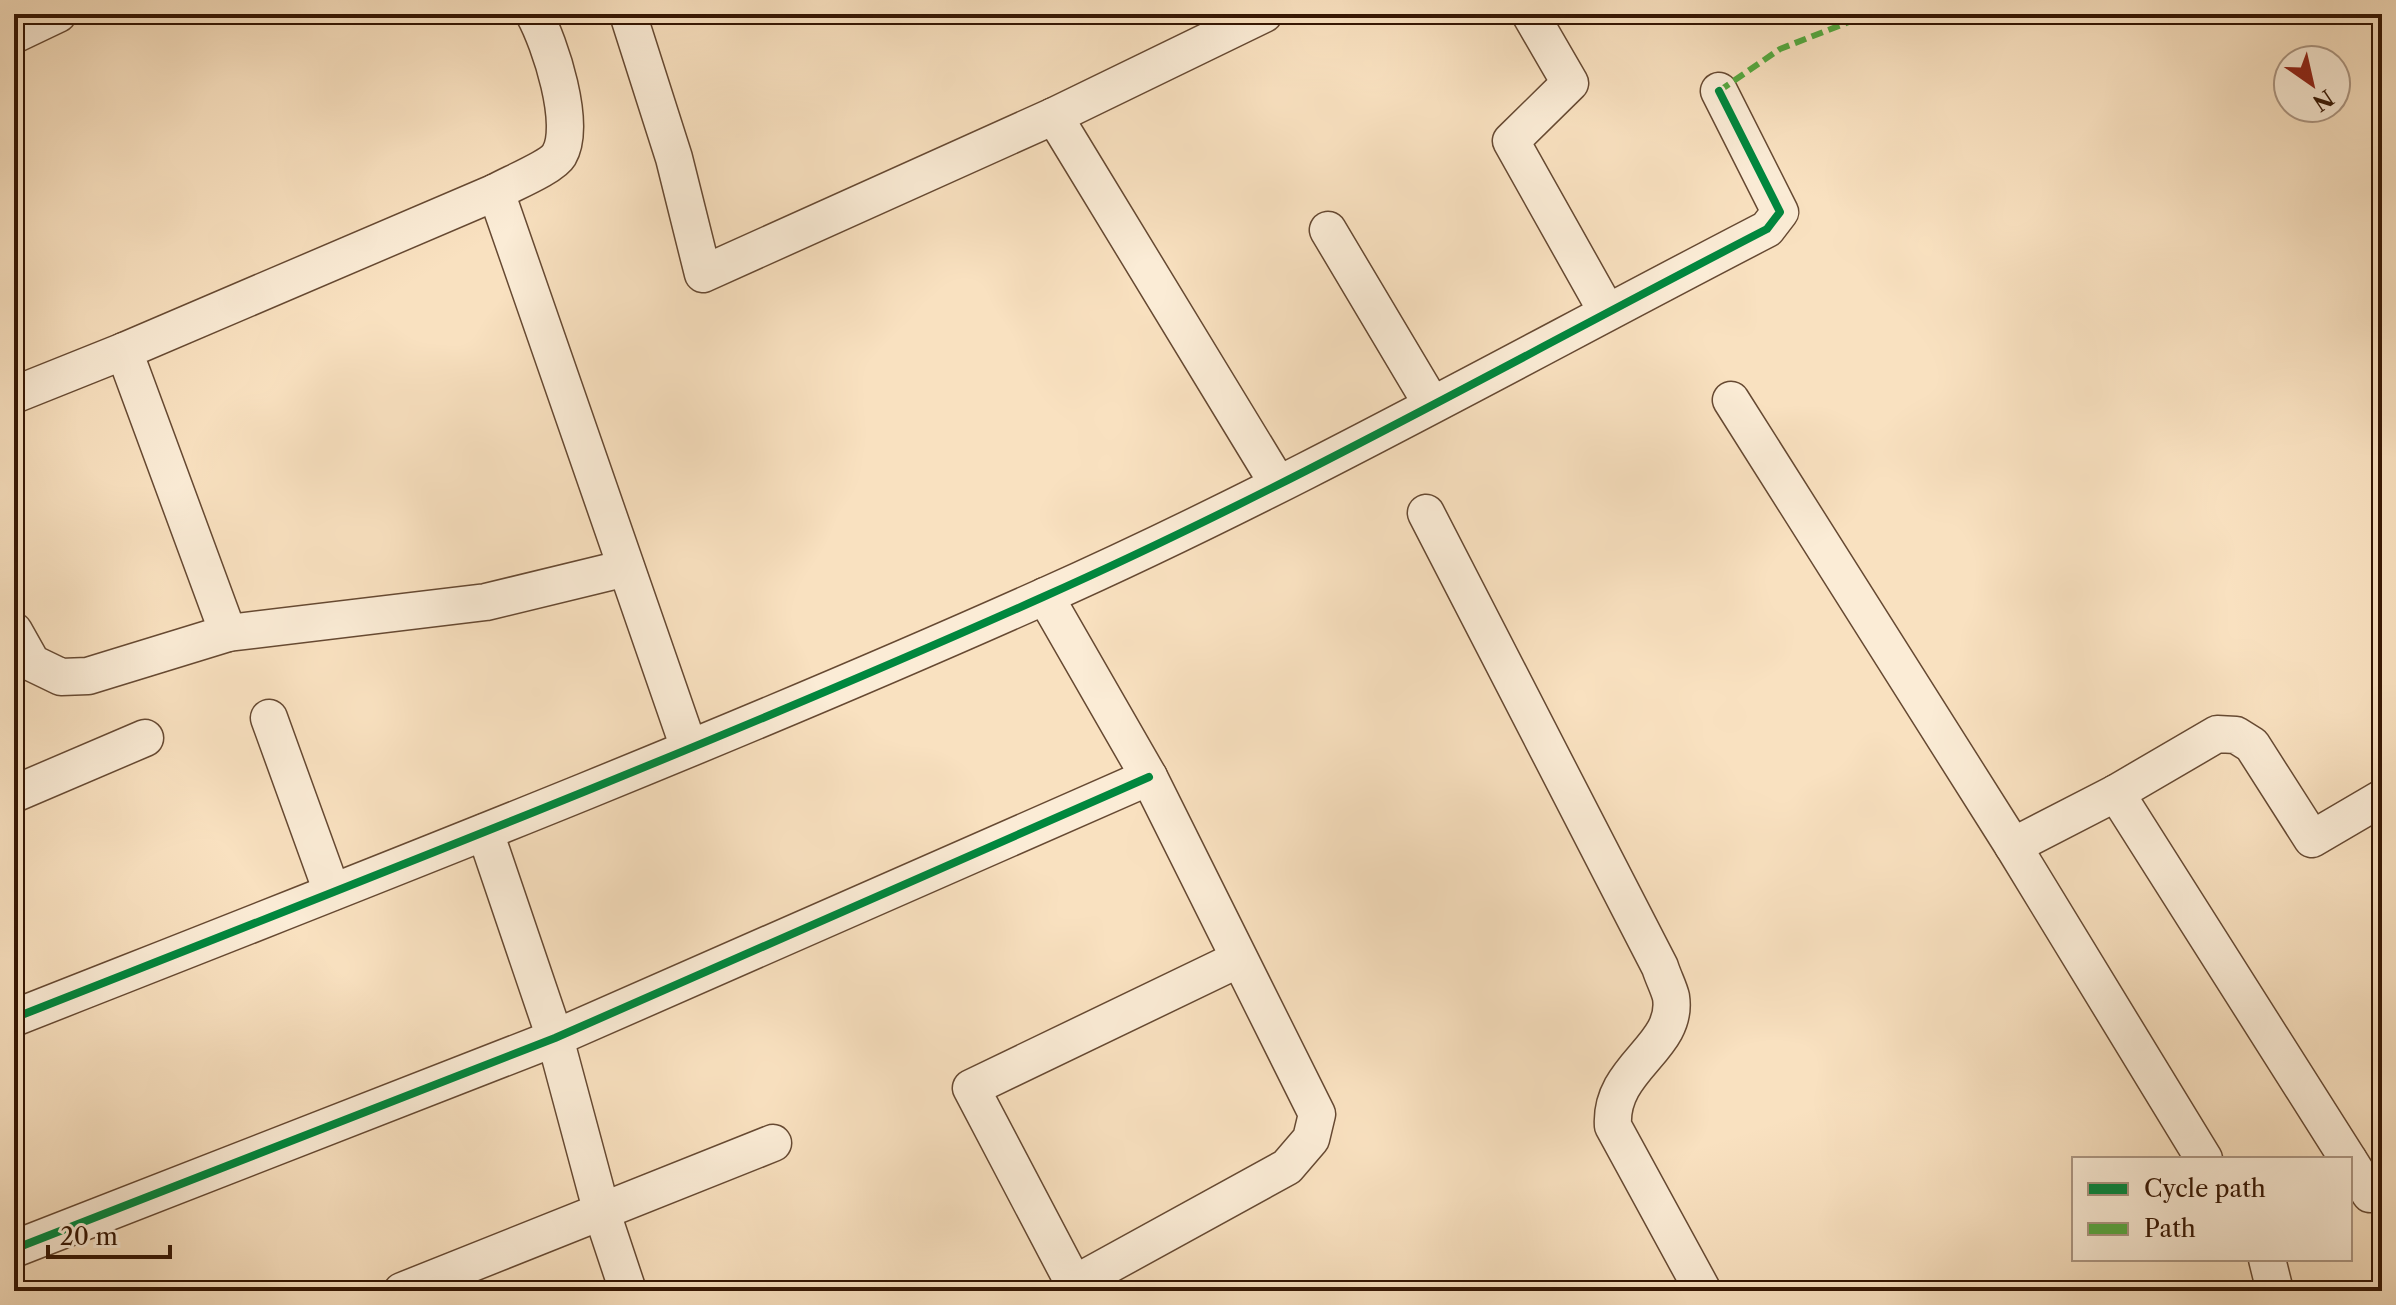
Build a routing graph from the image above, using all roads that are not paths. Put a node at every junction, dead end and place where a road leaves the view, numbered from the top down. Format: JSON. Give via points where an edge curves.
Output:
{"nodes":[{"id":1,"x":58,"y":14,"type":"edge"},
{"id":2,"x":534,"y":14,"type":"edge"},
{"id":3,"x":628,"y":14,"type":"edge"},
{"id":4,"x":1264,"y":14,"type":"edge"},
{"id":5,"x":1530,"y":14,"type":"edge"},
{"id":6,"x":14,"y":35,"type":"edge"},
{"id":7,"x":1719,"y":91,"type":"dead end"},
{"id":8,"x":1054,"y":116,"type":"junction"},
{"id":9,"x":496,"y":192,"type":"junction"},
{"id":10,"x":1328,"y":230,"type":"dead end"},
{"id":11,"x":1607,"y":312,"type":"junction"},
{"id":12,"x":124,"y":351,"type":"junction"},
{"id":13,"x":14,"y":395,"type":"edge"},
{"id":14,"x":1731,"y":400,"type":"dead end"},
{"id":15,"x":1431,"y":403,"type":"junction"},
{"id":16,"x":1278,"y":484,"type":"junction"},
{"id":17,"x":1426,"y":513,"type":"dead end"},
{"id":18,"x":626,"y":568,"type":"junction"},
{"id":19,"x":1045,"y":596,"type":"junction"},
{"id":20,"x":14,"y":631,"type":"edge"},
{"id":21,"x":228,"y":633,"type":"junction"},
{"id":22,"x":269,"y":718,"type":"dead end"},
{"id":23,"x":145,"y":738,"type":"dead end"},
{"id":24,"x":689,"y":748,"type":"junction"},
{"id":25,"x":1149,"y":777,"type":"junction"},
{"id":26,"x":2116,"y":793,"type":"junction"},
{"id":27,"x":14,"y":794,"type":"edge"},
{"id":28,"x":2382,"y":798,"type":"edge"},
{"id":29,"x":485,"y":832,"type":"junction"},
{"id":30,"x":2013,"y":846,"type":"junction"},
{"id":31,"x":332,"y":892,"type":"junction"},
{"id":32,"x":1239,"y":959,"type":"junction"},
{"id":33,"x":14,"y":1018,"type":"edge"},
{"id":34,"x":555,"y":1038,"type":"junction"},
{"id":35,"x":773,"y":1143,"type":"dead end"},
{"id":36,"x":2203,"y":1157,"type":"edge"},
{"id":37,"x":2347,"y":1157,"type":"edge"},
{"id":38,"x":2352,"y":1166,"type":"edge"},
{"id":39,"x":2367,"y":1196,"type":"edge"},
{"id":40,"x":602,"y":1213,"type":"junction"},
{"id":41,"x":14,"y":1249,"type":"edge"},
{"id":42,"x":2268,"y":1261,"type":"edge"},
{"id":43,"x":1076,"y":1287,"type":"edge"},
{"id":44,"x":402,"y":1291,"type":"edge"},
{"id":45,"x":628,"y":1291,"type":"edge"},
{"id":46,"x":1703,"y":1291,"type":"edge"},
{"id":47,"x":2275,"y":1291,"type":"edge"}],
"edges":[{"from":1,"to":6,"type":"street"},
{"from":2,"to":9,"type":"street","via":[[549,40],[567,136],[558,158]]},
{"from":3,"to":8,"type":"street","via":[[674,158],[703,274]]},
{"from":4,"to":8,"type":"street"},
{"from":5,"to":11,"type":"street","via":[[1570,83],[1511,141]]},
{"from":7,"to":11,"type":"street","via":[[1780,212],[1767,229]]},
{"from":8,"to":16,"type":"street"},
{"from":9,"to":12,"type":"street"},
{"from":9,"to":18,"type":"street"},
{"from":10,"to":15,"type":"street"},
{"from":11,"to":15,"type":"street"},
{"from":12,"to":13,"type":"street"},
{"from":12,"to":21,"type":"street"},
{"from":14,"to":30,"type":"street"},
{"from":15,"to":16,"type":"street"},
{"from":16,"to":19,"type":"street"},
{"from":17,"to":46,"type":"street","via":[[1660,967],[1671,998],[1668,1028],[1622,1084],[1611,1105],[1613,1126]]},
{"from":18,"to":21,"type":"street","via":[[486,602]]},
{"from":18,"to":24,"type":"street"},
{"from":19,"to":24,"type":"street"},
{"from":19,"to":25,"type":"street"},
{"from":20,"to":21,"type":"street","via":[[32,663],[61,677],[88,676]]},
{"from":22,"to":31,"type":"street"},
{"from":23,"to":27,"type":"street"},
{"from":24,"to":29,"type":"street"},
{"from":25,"to":32,"type":"street"},
{"from":25,"to":34,"type":"street"},
{"from":26,"to":28,"type":"street","via":[[2217,734],[2236,735],[2252,745],[2312,839]]},
{"from":26,"to":30,"type":"street"},
{"from":26,"to":37,"type":"street"},
{"from":29,"to":31,"type":"street"},
{"from":29,"to":34,"type":"street"},
{"from":30,"to":36,"type":"street"},
{"from":31,"to":33,"type":"street"},
{"from":32,"to":43,"type":"street","via":[[1317,1114],[1311,1139],[1287,1167]]},
{"from":32,"to":43,"type":"street","via":[[971,1088]]},
{"from":34,"to":40,"type":"street"},
{"from":34,"to":41,"type":"street"},
{"from":35,"to":40,"type":"street"},
{"from":38,"to":39,"type":"street"},
{"from":40,"to":44,"type":"street"},
{"from":40,"to":45,"type":"street"},
{"from":42,"to":47,"type":"street"}]}
